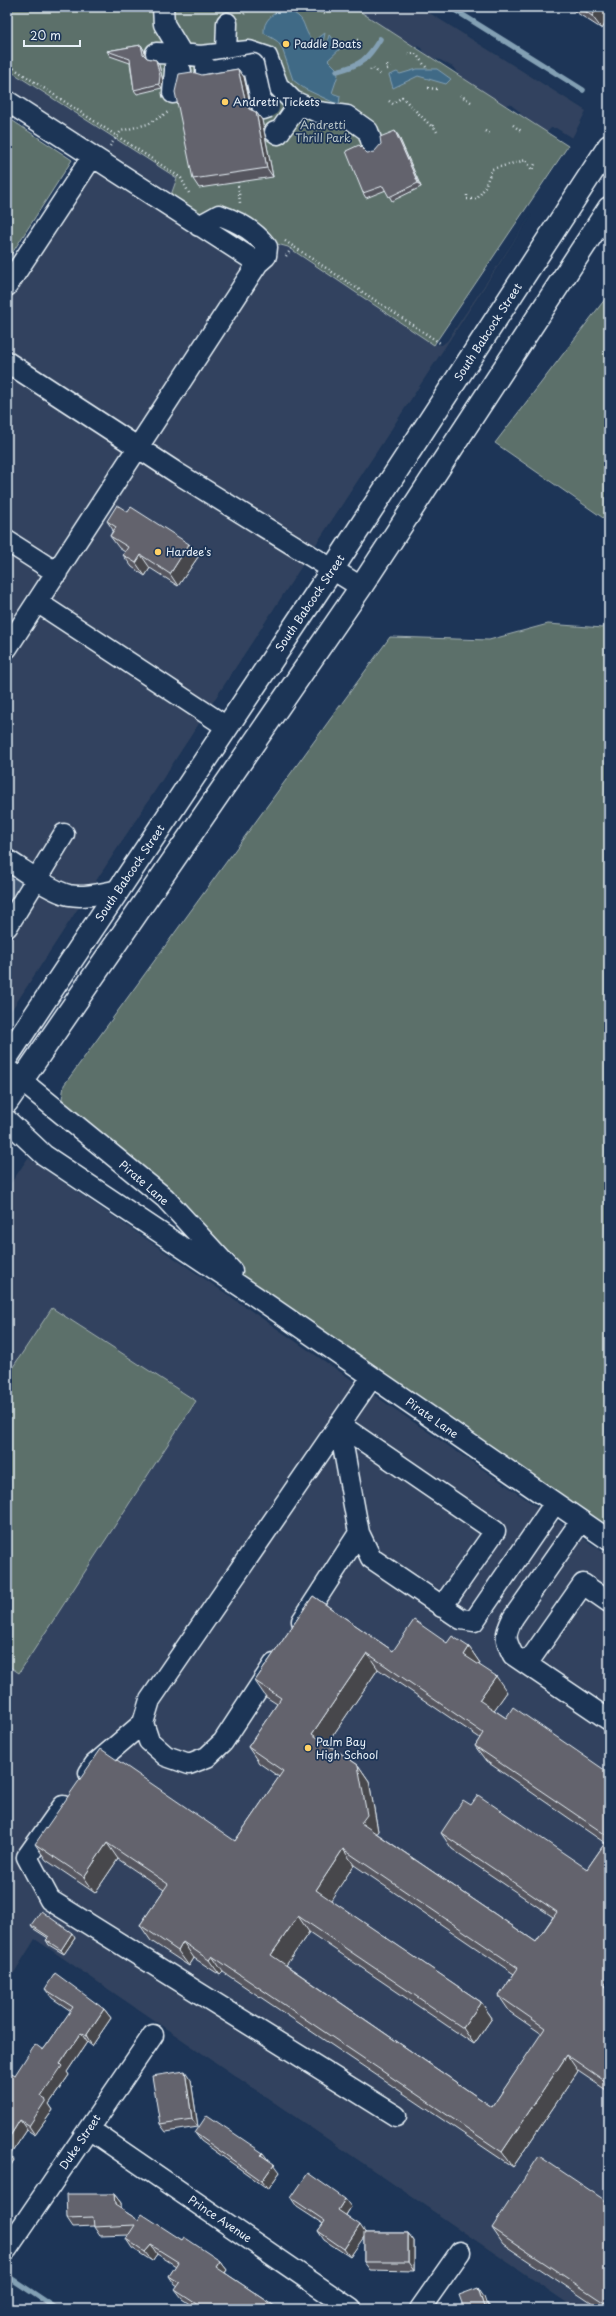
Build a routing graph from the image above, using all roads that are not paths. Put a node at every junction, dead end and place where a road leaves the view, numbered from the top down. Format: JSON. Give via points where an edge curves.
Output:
{"nodes":[{"id":1,"x":163,"y":7,"type":"edge"},
{"id":2,"x":227,"y":22,"type":"dead end"},
{"id":3,"x":156,"y":53,"type":"dead end"},
{"id":4,"x":216,"y":63,"type":"junction"},
{"id":5,"x":179,"y":65,"type":"junction"},
{"id":6,"x":173,"y":93,"type":"road end"},
{"id":7,"x":7,"y":101,"type":"edge"},
{"id":8,"x":299,"y":104,"type":"junction"},
{"id":9,"x":269,"y":107,"type":"dead end"},
{"id":10,"x":275,"y":132,"type":"dead end"},
{"id":11,"x":373,"y":146,"type":"dead end"},
{"id":12,"x":609,"y":146,"type":"edge"},
{"id":13,"x":92,"y":157,"type":"junction"},
{"id":14,"x":609,"y":208,"type":"edge"},
{"id":15,"x":7,"y":286,"type":"edge"},
{"id":16,"x":7,"y":362,"type":"edge"},
{"id":17,"x":138,"y":447,"type":"junction"},
{"id":18,"x":7,"y":541,"type":"edge"},
{"id":19,"x":332,"y":570,"type":"junction"},
{"id":20,"x":57,"y":573,"type":"junction"},
{"id":21,"x":361,"y":587,"type":"junction"},
{"id":22,"x":37,"y":602,"type":"junction"},
{"id":23,"x":7,"y":648,"type":"edge"},
{"id":24,"x":227,"y":727,"type":"junction"},
{"id":25,"x":64,"y":834,"type":"dead end"},
{"id":26,"x":7,"y":860,"type":"edge"},
{"id":27,"x":37,"y":879,"type":"junction"},
{"id":28,"x":119,"y":890,"type":"junction"},
{"id":29,"x":15,"y":906,"type":"edge"},
{"id":30,"x":7,"y":1057,"type":"edge"},
{"id":31,"x":14,"y":1075,"type":"edge"},
{"id":32,"x":7,"y":1102,"type":"edge"},
{"id":33,"x":7,"y":1120,"type":"edge"},
{"id":34,"x":255,"y":1296,"type":"junction"},
{"id":35,"x":372,"y":1377,"type":"junction"},
{"id":36,"x":339,"y":1424,"type":"junction"},
{"id":37,"x":555,"y":1503,"type":"junction"},
{"id":38,"x":581,"y":1521,"type":"junction"},
{"id":39,"x":359,"y":1533,"type":"junction"},
{"id":40,"x":609,"y":1540,"type":"edge"},
{"id":41,"x":609,"y":1602,"type":"edge"},
{"id":42,"x":442,"y":1607,"type":"junction"},
{"id":43,"x":527,"y":1664,"type":"junction"},
{"id":44,"x":609,"y":1720,"type":"edge"},
{"id":45,"x":143,"y":1723,"type":"junction"},
{"id":46,"x":152,"y":2035,"type":"dead end"},
{"id":47,"x":396,"y":2116,"type":"dead end"},
{"id":48,"x":89,"y":2129,"type":"junction"},
{"id":49,"x":7,"y":2249,"type":"edge"},
{"id":50,"x":460,"y":2252,"type":"dead end"},
{"id":51,"x":352,"y":2309,"type":"edge"},
{"id":52,"x":420,"y":2309,"type":"edge"}],
"edges":[{"from":1,"to":5,"type":"street","via":[[164,24]]},
{"from":2,"to":4,"type":"street"},
{"from":3,"to":5,"type":"street"},
{"from":4,"to":5,"type":"street","via":[[200,56]]},
{"from":4,"to":8,"type":"street","via":[[250,51],[267,57],[278,86]]},
{"from":4,"to":9,"type":"street","bridge":true,"via":[[206,72],[253,64],[263,109]]},
{"from":5,"to":6,"type":"street"},
{"from":7,"to":13,"type":"street"},
{"from":8,"to":10,"type":"street","via":[[278,134]]},
{"from":8,"to":11,"type":"street","via":[[318,112],[340,111],[368,131]]},
{"from":12,"to":19,"type":"main road","name":"South Babcock Street"},
{"from":13,"to":15,"type":"street"},
{"from":13,"to":17,"type":"street","via":[[258,263]]},
{"from":14,"to":21,"type":"main road"},
{"from":16,"to":17,"type":"street"},
{"from":17,"to":19,"type":"street"},
{"from":17,"to":20,"type":"street"},
{"from":18,"to":20,"type":"street"},
{"from":19,"to":21,"type":"street"},
{"from":19,"to":24,"type":"main road","name":"South Babcock Street"},
{"from":20,"to":22,"type":"street"},
{"from":21,"to":31,"type":"main road"},
{"from":22,"to":23,"type":"street"},
{"from":22,"to":24,"type":"street"},
{"from":24,"to":28,"type":"main road","name":"South Babcock Street"},
{"from":25,"to":27,"type":"street"},
{"from":26,"to":27,"type":"street"},
{"from":27,"to":28,"type":"street","via":[[69,895],[94,895]]},
{"from":27,"to":29,"type":"street"},
{"from":28,"to":30,"type":"main road","name":"South Babcock Street"},
{"from":31,"to":32,"type":"main road"},
{"from":31,"to":34,"type":"street","name":"Pirate Lane","via":[[165,1198]]},
{"from":33,"to":34,"type":"street","name":"Pirate Lane","via":[[44,1155]]},
{"from":34,"to":35,"type":"street","name":"Pirate Lane"},
{"from":35,"to":36,"type":"street"},
{"from":35,"to":37,"type":"street","name":"Pirate Lane"},
{"from":36,"to":39,"type":"street"},
{"from":36,"to":42,"type":"street","via":[[495,1531]]},
{"from":36,"to":45,"type":"street","via":[[150,1700]]},
{"from":37,"to":38,"type":"street","name":"Pirate Lane"},
{"from":37,"to":42,"type":"street","via":[[474,1621],[461,1619]]},
{"from":38,"to":40,"type":"street","name":"Pirate Lane"},
{"from":38,"to":43,"type":"street","via":[[506,1631],[506,1642],[513,1655]]},
{"from":39,"to":42,"type":"street","via":[[371,1558]]},
{"from":39,"to":45,"type":"street","via":[[223,1742],[207,1757],[189,1764],[166,1756],[149,1741]]},
{"from":41,"to":43,"type":"street","via":[[583,1584]]},
{"from":43,"to":44,"type":"street"},
{"from":45,"to":47,"type":"street","via":[[95,1764],[27,1857],[50,1900]]},
{"from":46,"to":48,"type":"street","name":"Duke Street"},
{"from":48,"to":49,"type":"street","name":"Duke Street"},
{"from":48,"to":51,"type":"street","name":"Prince Avenue"},
{"from":50,"to":52,"type":"street"}]}
